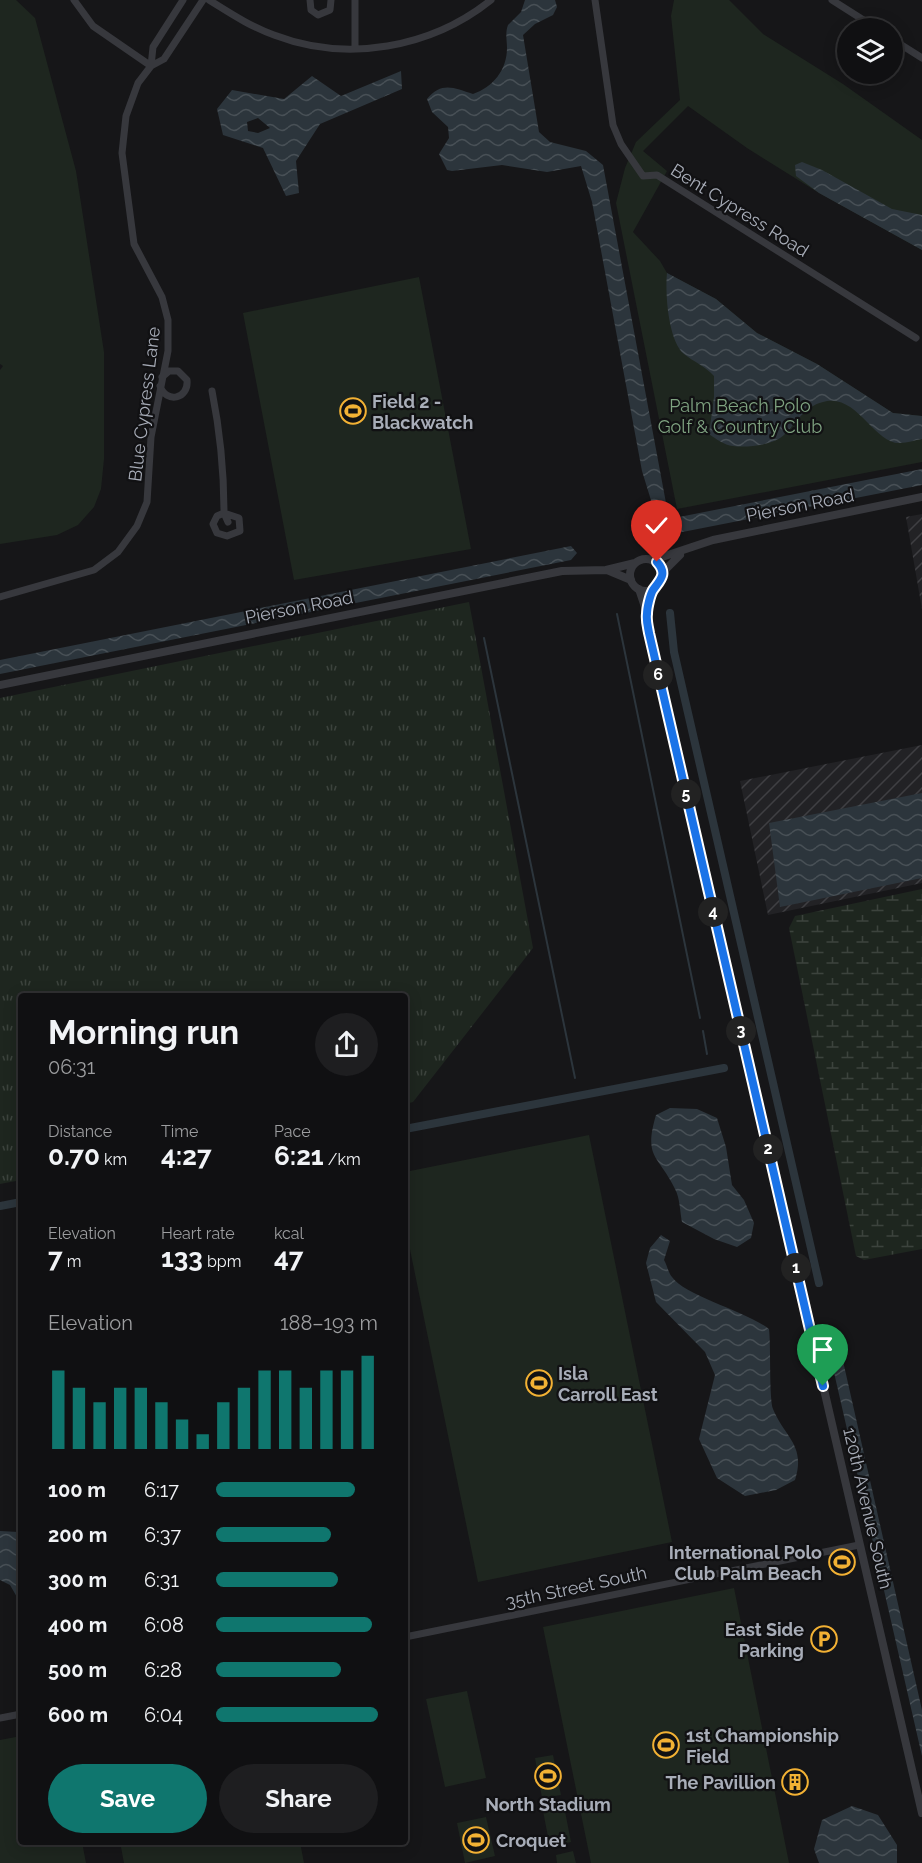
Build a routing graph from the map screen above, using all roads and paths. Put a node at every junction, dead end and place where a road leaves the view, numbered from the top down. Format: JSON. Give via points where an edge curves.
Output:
{"nodes":[{"id":1,"x":74,"y":0,"type":"edge"},
{"id":2,"x":183,"y":0,"type":"edge"},
{"id":3,"x":203,"y":0,"type":"edge"},
{"id":4,"x":209,"y":0,"type":"edge"},
{"id":5,"x":310,"y":0,"type":"edge"},
{"id":6,"x":332,"y":0,"type":"edge"},
{"id":7,"x":355,"y":0,"type":"edge"},
{"id":8,"x":491,"y":0,"type":"edge"},
{"id":9,"x":595,"y":0,"type":"edge"},
{"id":10,"x":832,"y":0,"type":"edge"},
{"id":11,"x":860,"y":18,"type":"edge"},
{"id":12,"x":903,"y":46,"type":"edge"},
{"id":13,"x":355,"y":49,"type":"junction"},
{"id":14,"x":922,"y":58,"type":"edge"},
{"id":15,"x":151,"y":66,"type":"junction"},
{"id":16,"x":916,"y":338,"type":"dead end"},
{"id":17,"x":162,"y":377,"type":"junction"},
{"id":18,"x":160,"y":386,"type":"junction"},
{"id":19,"x":212,"y":391,"type":"dead end"},
{"id":20,"x":922,"y":497,"type":"edge"},
{"id":21,"x":228,"y":522,"type":"dead end"},
{"id":22,"x":685,"y":551,"type":"junction"},
{"id":23,"x":653,"y":560,"type":"junction"},
{"id":24,"x":635,"y":563,"type":"junction"},
{"id":25,"x":606,"y":570,"type":"junction"},
{"id":26,"x":663,"y":572,"type":"junction"},
{"id":27,"x":631,"y":580,"type":"junction"},
{"id":28,"x":639,"y":589,"type":"junction"},
{"id":29,"x":653,"y":590,"type":"junction"},
{"id":30,"x":0,"y":597,"type":"edge"},
{"id":31,"x":647,"y":613,"type":"junction"},
{"id":32,"x":0,"y":685,"type":"edge"},
{"id":33,"x":859,"y":1545,"type":"junction"},
{"id":34,"x":408,"y":1636,"type":"edge"},
{"id":35,"x":18,"y":1715,"type":"edge"},
{"id":36,"x":0,"y":1718,"type":"edge"},
{"id":37,"x":922,"y":1813,"type":"edge"}],
"edges":[{"from":1,"to":15,"type":"street","via":[[93,26]]},
{"from":2,"to":15,"type":"street","name":"Blue Cypress Lane","via":[[153,47]]},
{"from":3,"to":15,"type":"street","name":"Blue Cypress Lane","via":[[164,59]]},
{"from":4,"to":13,"type":"street","via":[[274,35],[318,47]]},
{"from":5,"to":6,"type":"street","via":[[311,10],[318,15],[330,10]]},
{"from":7,"to":13,"type":"street"},
{"from":8,"to":13,"type":"street","via":[[465,18],[423,38]]},
{"from":9,"to":16,"type":"street","name":"Bent Cypress Road","via":[[613,125],[643,176],[657,175]]},
{"from":10,"to":11,"type":"street"},
{"from":12,"to":14,"type":"street"},
{"from":15,"to":17,"type":"street","name":"Blue Cypress Lane","via":[[138,83],[126,116],[122,153],[134,244],[162,297],[168,320],[168,351]]},
{"from":17,"to":18,"type":"street","name":"Blue Cypress Lane"},
{"from":17,"to":18,"type":"street","via":[[169,371],[178,371],[185,376],[187,389],[172,398]]},
{"from":18,"to":30,"type":"street","name":"Blue Cypress Lane","via":[[151,437],[147,502],[137,526],[118,552],[94,570]]},
{"from":19,"to":21,"type":"street"},
{"from":20,"to":22,"type":"street","name":"Pierson Road","via":[[712,540]]},
{"from":22,"to":23,"type":"street","name":"Pierson Road"},
{"from":22,"to":26,"type":"street","name":"Pierson Road"},
{"from":23,"to":24,"type":"street"},
{"from":23,"to":26,"type":"street"},
{"from":24,"to":25,"type":"street","name":"Pierson Road"},
{"from":24,"to":27,"type":"street"},
{"from":25,"to":27,"type":"street","name":"Pierson Road"},
{"from":25,"to":32,"type":"street","name":"Pierson Road","via":[[562,571]]},
{"from":26,"to":29,"type":"street","via":[[662,580]]},
{"from":27,"to":28,"type":"street"},
{"from":28,"to":29,"type":"street"},
{"from":28,"to":31,"type":"street","name":"120th Avenue South"},
{"from":29,"to":31,"type":"street","name":"120th Avenue South"},
{"from":31,"to":33,"type":"street","name":"120th Avenue South"},
{"from":33,"to":34,"type":"street","name":"35th Street South"},
{"from":33,"to":37,"type":"street","name":"120th Avenue South"},
{"from":35,"to":36,"type":"street"}]}
